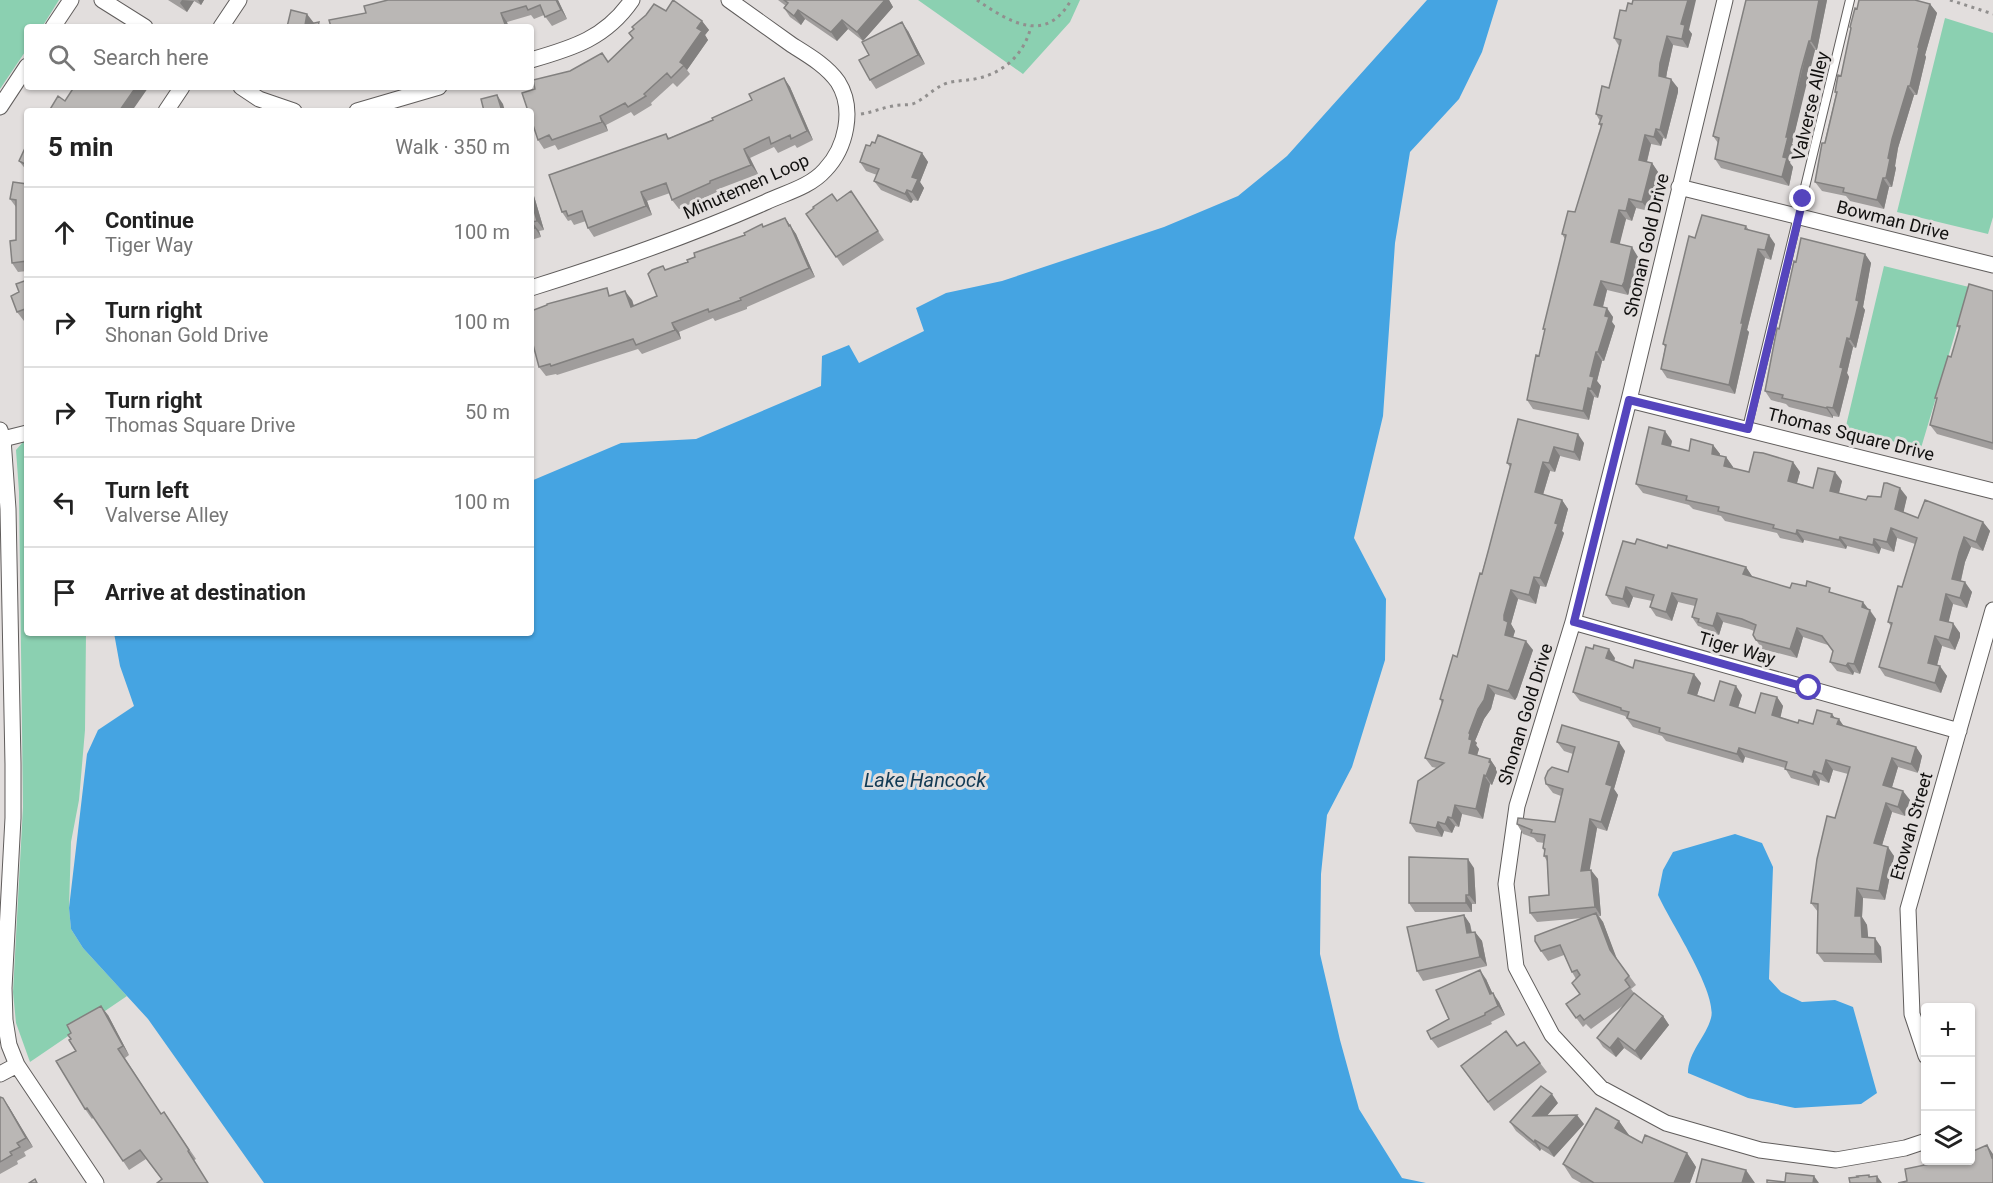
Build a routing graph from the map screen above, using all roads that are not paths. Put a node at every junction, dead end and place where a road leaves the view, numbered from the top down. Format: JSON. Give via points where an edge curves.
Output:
{"nodes":[{"id":1,"x":71,"y":0,"type":"edge"},
{"id":2,"x":102,"y":0,"type":"edge"},
{"id":3,"x":239,"y":0,"type":"edge"},
{"id":4,"x":632,"y":0,"type":"edge"},
{"id":5,"x":729,"y":0,"type":"edge"},
{"id":6,"x":1725,"y":0,"type":"edge"},
{"id":7,"x":1850,"y":0,"type":"edge"},
{"id":8,"x":55,"y":24,"type":"edge"},
{"id":9,"x":140,"y":24,"type":"edge"},
{"id":10,"x":223,"y":24,"type":"edge"},
{"id":11,"x":534,"y":59,"type":"edge"},
{"id":12,"x":24,"y":71,"type":"edge"},
{"id":13,"x":180,"y":90,"type":"edge"},
{"id":14,"x":245,"y":90,"type":"edge"},
{"id":15,"x":429,"y":90,"type":"edge"},
{"id":16,"x":0,"y":107,"type":"edge"},
{"id":17,"x":168,"y":108,"type":"edge"},
{"id":18,"x":285,"y":108,"type":"edge"},
{"id":19,"x":367,"y":108,"type":"edge"},
{"id":20,"x":1680,"y":187,"type":"junction"},
{"id":21,"x":1799,"y":217,"type":"junction"},
{"id":22,"x":1993,"y":265,"type":"edge"},
{"id":23,"x":534,"y":287,"type":"edge"},
{"id":24,"x":1629,"y":400,"type":"junction"},
{"id":25,"x":1748,"y":429,"type":"junction"},
{"id":26,"x":24,"y":433,"type":"edge"},
{"id":27,"x":1,"y":435,"type":"edge"},
{"id":28,"x":1993,"y":491,"type":"edge"},
{"id":29,"x":1993,"y":610,"type":"edge"},
{"id":30,"x":1574,"y":622,"type":"junction"},
{"id":31,"x":1959,"y":731,"type":"junction"},
{"id":32,"x":7,"y":764,"type":"edge"},
{"id":33,"x":1921,"y":1041,"type":"edge"},
{"id":34,"x":17,"y":1065,"type":"junction"},
{"id":35,"x":0,"y":1074,"type":"edge"},
{"id":36,"x":1921,"y":1143,"type":"edge"},
{"id":37,"x":96,"y":1183,"type":"edge"}],
"edges":[{"from":1,"to":8,"type":"street"},
{"from":2,"to":9,"type":"street"},
{"from":3,"to":10,"type":"street"},
{"from":4,"to":11,"type":"street","via":[[604,32],[572,48]]},
{"from":5,"to":23,"type":"street","name":"Minutemen Loop","via":[[821,65],[837,82],[846,101],[847,118],[837,155],[812,182],[719,223]]},
{"from":6,"to":20,"type":"street","name":"Shonan Gold Drive"},
{"from":7,"to":21,"type":"lane","name":"Valverse Alley"},
{"from":12,"to":16,"type":"street"},
{"from":13,"to":17,"type":"street"},
{"from":14,"to":18,"type":"street"},
{"from":15,"to":19,"type":"street"},
{"from":20,"to":21,"type":"street","name":"Bowman Drive"},
{"from":20,"to":24,"type":"street","name":"Shonan Gold Drive"},
{"from":21,"to":22,"type":"street","name":"Bowman Drive"},
{"from":21,"to":25,"type":"lane","name":"Valverse Alley"},
{"from":24,"to":25,"type":"street","name":"Thomas Square Drive"},
{"from":24,"to":30,"type":"street","name":"Shonan Gold Drive"},
{"from":25,"to":28,"type":"street","name":"Thomas Square Drive"},
{"from":26,"to":27,"type":"street"},
{"from":27,"to":32,"type":"street","via":[[8,509]]},
{"from":29,"to":31,"type":"street","name":"Etowah Street"},
{"from":30,"to":31,"type":"street","name":"Tiger Way"},
{"from":30,"to":36,"type":"street","name":"Shonan Gold Drive","via":[[1517,806],[1506,884],[1516,967],[1552,1035],[1601,1088],[1666,1123],[1760,1150],[1836,1160]]},
{"from":31,"to":33,"type":"street","name":"Etowah Street","via":[[1908,909],[1912,1014]]},
{"from":32,"to":34,"type":"street","via":[[13,818],[4,1020]]},
{"from":34,"to":35,"type":"street"},
{"from":34,"to":37,"type":"street"}]}
